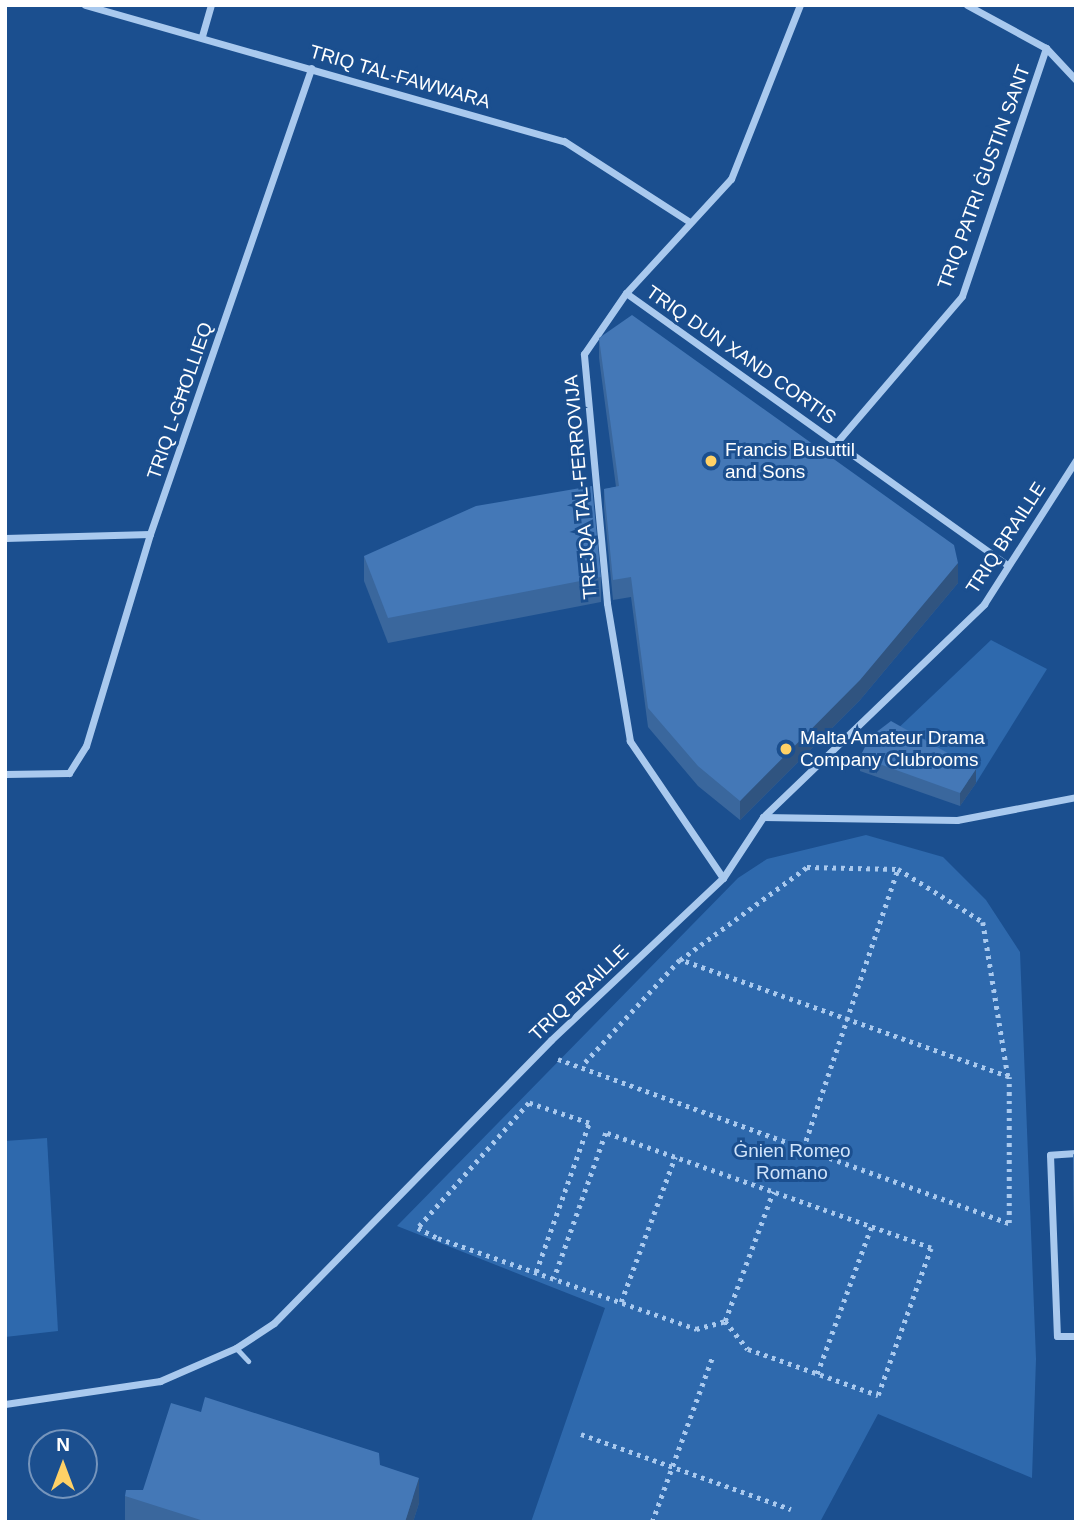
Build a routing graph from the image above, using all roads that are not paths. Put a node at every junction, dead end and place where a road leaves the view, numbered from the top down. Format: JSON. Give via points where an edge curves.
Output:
{"nodes":[{"id":1,"x":85,"y":5,"type":"edge"},
{"id":2,"x":211,"y":5,"type":"edge"},
{"id":3,"x":800,"y":5,"type":"edge"},
{"id":4,"x":967,"y":5,"type":"edge"},
{"id":5,"x":202,"y":36,"type":"junction"},
{"id":6,"x":1046,"y":48,"type":"junction"},
{"id":7,"x":311,"y":68,"type":"junction"},
{"id":8,"x":1076,"y":80,"type":"edge"},
{"id":9,"x":688,"y":221,"type":"junction"},
{"id":10,"x":626,"y":293,"type":"junction"},
{"id":11,"x":837,"y":442,"type":"junction"},
{"id":12,"x":1076,"y":460,"type":"edge"},
{"id":13,"x":150,"y":534,"type":"junction"},
{"id":14,"x":5,"y":538,"type":"edge"},
{"id":15,"x":1007,"y":565,"type":"junction"},
{"id":16,"x":5,"y":774,"type":"edge"},
{"id":17,"x":1076,"y":797,"type":"edge"},
{"id":18,"x":763,"y":817,"type":"junction"},
{"id":19,"x":723,"y":878,"type":"junction"},
{"id":20,"x":1076,"y":1153,"type":"edge"},
{"id":21,"x":1076,"y":1336,"type":"edge"},
{"id":22,"x":236,"y":1348,"type":"junction"},
{"id":23,"x":248,"y":1361,"type":"dead end"},
{"id":24,"x":5,"y":1404,"type":"edge"}],
"edges":[{"from":1,"to":5,"type":"street","name":"TRIQ TAL-FAWWARA"},
{"from":2,"to":5,"type":"street"},
{"from":3,"to":9,"type":"street","name":"TREJQA TAL-FERROVIJA","via":[[731,178]]},
{"from":4,"to":6,"type":"street"},
{"from":5,"to":7,"type":"street","name":"TRIQ TAL-FAWWARA"},
{"from":6,"to":8,"type":"street"},
{"from":6,"to":11,"type":"street","name":"TRIQ PATRI ĠUSTIN SANT","via":[[962,296]]},
{"from":7,"to":9,"type":"street","name":"TRIQ TAL-FAWWARA","via":[[564,141]]},
{"from":7,"to":13,"type":"street","name":"TRIQ L-GĦOLLIEQ"},
{"from":9,"to":10,"type":"street","name":"TREJQA TAL-FERROVIJA"},
{"from":10,"to":11,"type":"street","name":"TRIQ DUN XAND CORTIS"},
{"from":10,"to":19,"type":"street","name":"TREJQA TAL-FERROVIJA","via":[[584,354],[607,603],[630,741]]},
{"from":11,"to":15,"type":"street","name":"TRIQ DUN XAND CORTIS"},
{"from":12,"to":15,"type":"street","name":"TRIQ BRAILLE"},
{"from":13,"to":14,"type":"street"},
{"from":13,"to":16,"type":"street","name":"TRIQ L-GĦOLLIEQ","via":[[86,746],[69,772]]},
{"from":15,"to":18,"type":"street","name":"TRIQ BRAILLE","via":[[984,604]]},
{"from":17,"to":18,"type":"street","via":[[957,820]]},
{"from":18,"to":19,"type":"street","name":"TRIQ BRAILLE"},
{"from":19,"to":22,"type":"street","name":"TRIQ BRAILLE","via":[[551,1040],[274,1323]]},
{"from":20,"to":21,"type":"street","via":[[1050,1155],[1057,1336]]},
{"from":22,"to":23,"type":"lane"},
{"from":22,"to":24,"type":"street","name":"TRIQ BRAILLE","via":[[160,1381]]}]}
